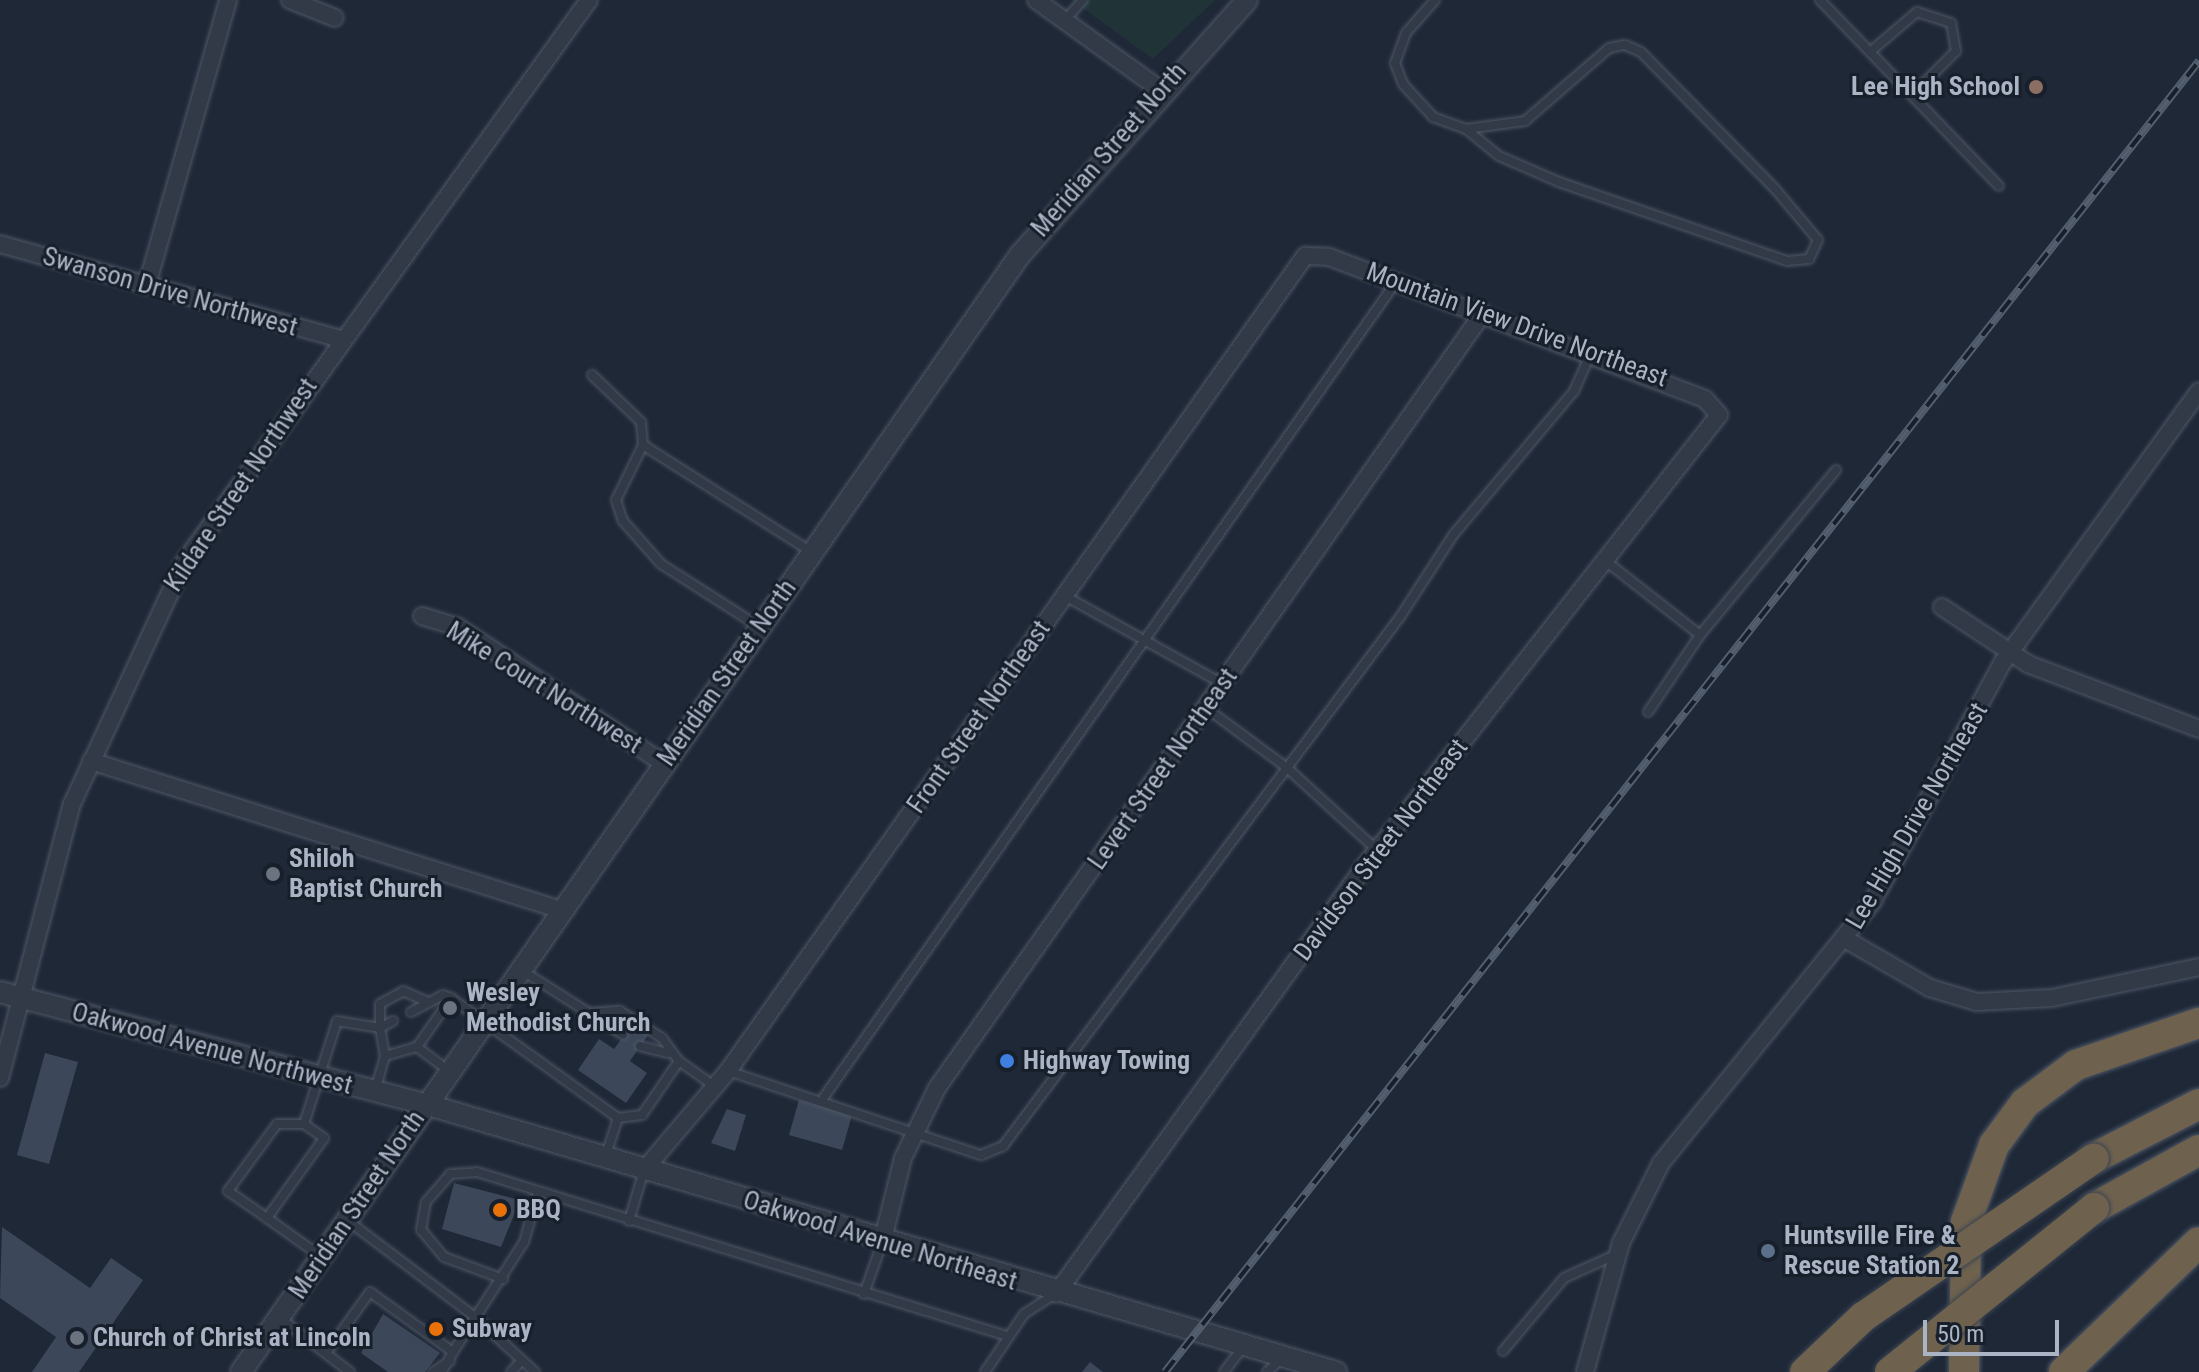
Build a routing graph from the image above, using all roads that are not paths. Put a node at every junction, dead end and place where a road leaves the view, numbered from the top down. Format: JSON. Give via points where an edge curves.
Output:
{"nodes":[{"id":1,"x":228,"y":0,"type":"edge"},
{"id":2,"x":290,"y":0,"type":"edge"},
{"id":3,"x":589,"y":0,"type":"edge"},
{"id":4,"x":1036,"y":0,"type":"edge"},
{"id":5,"x":1083,"y":0,"type":"edge"},
{"id":6,"x":1247,"y":0,"type":"edge"},
{"id":7,"x":1435,"y":0,"type":"edge"},
{"id":8,"x":1820,"y":0,"type":"edge"},
{"id":9,"x":335,"y":18,"type":"dead end"},
{"id":10,"x":1064,"y":21,"type":"junction"},
{"id":11,"x":1870,"y":52,"type":"junction"},
{"id":12,"x":1161,"y":90,"type":"junction"},
{"id":13,"x":1912,"y":95,"type":"junction"},
{"id":14,"x":1466,"y":129,"type":"junction"},
{"id":15,"x":1999,"y":186,"type":"dead end"},
{"id":16,"x":0,"y":244,"type":"edge"},
{"id":17,"x":1305,"y":256,"type":"joint"},
{"id":18,"x":1396,"y":281,"type":"junction"},
{"id":19,"x":147,"y":285,"type":"junction"},
{"id":20,"x":1483,"y":313,"type":"junction"},
{"id":21,"x":340,"y":339,"type":"junction"},
{"id":22,"x":1591,"y":353,"type":"junction"},
{"id":23,"x":592,"y":375,"type":"dead end"},
{"id":24,"x":2199,"y":391,"type":"edge"},
{"id":25,"x":1719,"y":415,"type":"joint"},
{"id":26,"x":643,"y":445,"type":"junction"},
{"id":27,"x":1836,"y":470,"type":"dead end"},
{"id":28,"x":810,"y":551,"type":"junction"},
{"id":29,"x":1607,"y":562,"type":"junction"},
{"id":30,"x":1065,"y":596,"type":"junction"},
{"id":31,"x":1942,"y":607,"type":"dead end"},
{"id":32,"x":422,"y":616,"type":"dead end"},
{"id":33,"x":759,"y":627,"type":"junction"},
{"id":34,"x":1700,"y":635,"type":"junction"},
{"id":35,"x":1146,"y":639,"type":"junction"},
{"id":36,"x":2009,"y":652,"type":"junction"},
{"id":37,"x":1223,"y":684,"type":"junction"},
{"id":38,"x":1206,"y":708,"type":"junction"},
{"id":39,"x":1648,"y":712,"type":"dead end"},
{"id":40,"x":2199,"y":729,"type":"edge"},
{"id":41,"x":91,"y":761,"type":"junction"},
{"id":42,"x":664,"y":764,"type":"junction"},
{"id":43,"x":1286,"y":767,"type":"junction"},
{"id":44,"x":1377,"y":850,"type":"junction"},
{"id":45,"x":561,"y":910,"type":"junction"},
{"id":46,"x":1845,"y":939,"type":"junction"},
{"id":47,"x":2199,"y":967,"type":"edge"},
{"id":48,"x":519,"y":968,"type":"junction"},
{"id":49,"x":0,"y":992,"type":"edge"},
{"id":50,"x":451,"y":998,"type":"junction"},
{"id":51,"x":22,"y":999,"type":"junction"},
{"id":52,"x":428,"y":1002,"type":"junction"},
{"id":53,"x":411,"y":1012,"type":"dead end"},
{"id":54,"x":589,"y":1013,"type":"junction"},
{"id":55,"x":485,"y":1018,"type":"junction"},
{"id":56,"x":393,"y":1021,"type":"dead end"},
{"id":57,"x":2199,"y":1023,"type":"edge"},
{"id":58,"x":380,"y":1028,"type":"junction"},
{"id":59,"x":623,"y":1035,"type":"dead end"},
{"id":60,"x":640,"y":1046,"type":"dead end"},
{"id":61,"x":417,"y":1047,"type":"junction"},
{"id":62,"x":668,"y":1053,"type":"junction"},
{"id":63,"x":385,"y":1056,"type":"junction"},
{"id":64,"x":679,"y":1061,"type":"junction"},
{"id":65,"x":449,"y":1071,"type":"junction"},
{"id":66,"x":728,"y":1071,"type":"junction"},
{"id":67,"x":320,"y":1077,"type":"junction"},
{"id":68,"x":0,"y":1078,"type":"edge"},
{"id":69,"x":714,"y":1086,"type":"junction"},
{"id":70,"x":375,"y":1091,"type":"junction"},
{"id":71,"x":824,"y":1097,"type":"junction"},
{"id":72,"x":425,"y":1104,"type":"junction"},
{"id":73,"x":2199,"y":1104,"type":"edge"},
{"id":74,"x":618,"y":1118,"type":"junction"},
{"id":75,"x":304,"y":1124,"type":"junction"},
{"id":76,"x":916,"y":1128,"type":"junction"},
{"id":77,"x":2199,"y":1150,"type":"edge"},
{"id":78,"x":605,"y":1159,"type":"junction"},
{"id":79,"x":644,"y":1170,"type":"junction"},
{"id":80,"x":538,"y":1193,"type":"junction"},
{"id":81,"x":267,"y":1218,"type":"junction"},
{"id":82,"x":346,"y":1220,"type":"junction"},
{"id":83,"x":629,"y":1221,"type":"junction"},
{"id":84,"x":2199,"y":1242,"type":"edge"},
{"id":85,"x":882,"y":1243,"type":"junction"},
{"id":86,"x":1617,"y":1254,"type":"junction"},
{"id":87,"x":321,"y":1257,"type":"junction"},
{"id":88,"x":503,"y":1279,"type":"junction"},
{"id":89,"x":864,"y":1294,"type":"junction"},
{"id":90,"x":1056,"y":1294,"type":"junction"},
{"id":91,"x":474,"y":1316,"type":"junction"},
{"id":92,"x":280,"y":1319,"type":"junction"},
{"id":93,"x":1007,"y":1336,"type":"junction"},
{"id":94,"x":1242,"y":1348,"type":"junction"},
{"id":95,"x":1503,"y":1351,"type":"dead end"},
{"id":96,"x":326,"y":1353,"type":"junction"},
{"id":97,"x":452,"y":1357,"type":"junction"},
{"id":98,"x":522,"y":1360,"type":"junction"},
{"id":99,"x":1274,"y":1365,"type":"edge"},
{"id":100,"x":1963,"y":1366,"type":"edge"},
{"id":101,"x":241,"y":1372,"type":"edge"},
{"id":102,"x":350,"y":1372,"type":"edge"},
{"id":103,"x":433,"y":1372,"type":"edge"},
{"id":104,"x":442,"y":1372,"type":"edge"},
{"id":105,"x":511,"y":1372,"type":"edge"},
{"id":106,"x":535,"y":1372,"type":"edge"},
{"id":107,"x":985,"y":1372,"type":"edge"},
{"id":108,"x":1224,"y":1372,"type":"edge"},
{"id":109,"x":1336,"y":1372,"type":"edge"},
{"id":110,"x":1585,"y":1372,"type":"edge"},
{"id":111,"x":1805,"y":1372,"type":"edge"},
{"id":112,"x":1890,"y":1372,"type":"edge"},
{"id":113,"x":2064,"y":1372,"type":"edge"}],
"edges":[{"from":1,"to":19,"type":"street"},
{"from":2,"to":9,"type":"street"},
{"from":3,"to":21,"type":"street","name":"Kildare Street Northwest"},
{"from":4,"to":10,"type":"street"},
{"from":5,"to":10,"type":"lane"},
{"from":6,"to":12,"type":"street","name":"Meridian Street North"},
{"from":7,"to":14,"type":"lane","via":[[1406,33],[1395,63],[1403,84],[1433,117]]},
{"from":8,"to":11,"type":"lane"},
{"from":10,"to":12,"type":"street"},
{"from":11,"to":13,"type":"lane"},
{"from":11,"to":13,"type":"lane","via":[[1917,12],[1951,23],[1956,51]]},
{"from":12,"to":28,"type":"street","name":"Meridian Street North","via":[[1020,255]]},
{"from":13,"to":15,"type":"lane"},
{"from":14,"to":14,"type":"lane","via":[[1525,121],[1609,48],[1625,45],[1641,52],[1818,240],[1809,259],[1787,261],[1559,182],[1499,156]]},
{"from":16,"to":19,"type":"street","name":"Swanson Drive Northwest"},
{"from":17,"to":18,"type":"street","name":"Mountain View Drive Northeast","via":[[1329,257]]},
{"from":17,"to":30,"type":"street","name":"Front Street Northeast"},
{"from":18,"to":20,"type":"street","name":"Mountain View Drive Northeast"},
{"from":18,"to":35,"type":"lane"},
{"from":19,"to":21,"type":"street","name":"Swanson Drive Northwest"},
{"from":20,"to":22,"type":"street","name":"Mountain View Drive Northeast"},
{"from":20,"to":37,"type":"street","name":"Levert Street Northeast"},
{"from":21,"to":41,"type":"street","name":"Kildare Street Northwest","via":[[185,561]]},
{"from":22,"to":25,"type":"street","name":"Mountain View Drive Northeast","via":[[1677,384]]},
{"from":22,"to":43,"type":"lane","via":[[1574,391],[1454,534]]},
{"from":23,"to":26,"type":"lane","via":[[641,422]]},
{"from":24,"to":36,"type":"street","name":"Lee High Drive Northeast"},
{"from":25,"to":29,"type":"street","name":"Davidson Street Northeast"},
{"from":26,"to":28,"type":"lane"},
{"from":26,"to":33,"type":"lane","via":[[622,478],[616,500],[623,521],[661,564]]},
{"from":27,"to":34,"type":"lane"},
{"from":28,"to":33,"type":"street","name":"Meridian Street North"},
{"from":29,"to":34,"type":"lane"},
{"from":29,"to":44,"type":"street","name":"Davidson Street Northeast"},
{"from":30,"to":35,"type":"lane"},
{"from":30,"to":66,"type":"street","name":"Front Street Northeast"},
{"from":31,"to":36,"type":"street"},
{"from":32,"to":42,"type":"street","name":"Mike Court Northwest","via":[[458,627]]},
{"from":33,"to":42,"type":"street","name":"Meridian Street North"},
{"from":34,"to":39,"type":"lane"},
{"from":35,"to":37,"type":"lane"},
{"from":35,"to":71,"type":"lane"},
{"from":36,"to":40,"type":"street"},
{"from":36,"to":46,"type":"street","name":"Lee High Drive Northeast","via":[[1948,771]]},
{"from":37,"to":38,"type":"street","name":"Levert Street Northeast"},
{"from":38,"to":43,"type":"lane"},
{"from":38,"to":76,"type":"street","name":"Levert Street Northeast","via":[[937,1088]]},
{"from":41,"to":45,"type":"street"},
{"from":41,"to":51,"type":"street","name":"Kildare Street Northwest","via":[[72,804]]},
{"from":42,"to":45,"type":"street","name":"Meridian Street North"},
{"from":43,"to":44,"type":"lane"},
{"from":43,"to":76,"type":"lane","via":[[1003,1146],[981,1155]]},
{"from":44,"to":90,"type":"street","name":"Davidson Street Northeast"},
{"from":45,"to":48,"type":"street","name":"Meridian Street North"},
{"from":46,"to":47,"type":"street","via":[[1930,988],[1977,1002],[2121,985]]},
{"from":46,"to":86,"type":"street","name":"Lee High Drive Northeast","via":[[1661,1163]]},
{"from":48,"to":54,"type":"lane"},
{"from":48,"to":55,"type":"street","name":"Meridian Street North"},
{"from":49,"to":51,"type":"street","name":"Oakwood Avenue Northwest"},
{"from":50,"to":52,"type":"lane"},
{"from":50,"to":55,"type":"lane"},
{"from":50,"to":61,"type":"lane"},
{"from":51,"to":67,"type":"street","name":"Oakwood Avenue Northwest"},
{"from":51,"to":68,"type":"street","name":"Kildare Street Northwest"},
{"from":52,"to":53,"type":"lane"},
{"from":52,"to":58,"type":"lane","via":[[403,991],[380,1004]]},
{"from":54,"to":59,"type":"lane"},
{"from":54,"to":62,"type":"lane","via":[[620,1011],[662,1038]]},
{"from":55,"to":65,"type":"street","name":"Meridian Street North"},
{"from":55,"to":74,"type":"lane"},
{"from":56,"to":58,"type":"lane"},
{"from":57,"to":100,"type":"highway","via":[[2076,1065],[2025,1103],[1994,1145],[1966,1222]]},
{"from":58,"to":63,"type":"lane"},
{"from":58,"to":67,"type":"lane","via":[[337,1021]]},
{"from":60,"to":62,"type":"lane"},
{"from":61,"to":63,"type":"lane"},
{"from":61,"to":65,"type":"lane"},
{"from":62,"to":64,"type":"lane"},
{"from":63,"to":70,"type":"lane"},
{"from":64,"to":69,"type":"lane"},
{"from":64,"to":74,"type":"lane","via":[[642,1115]]},
{"from":65,"to":72,"type":"street","name":"Meridian Street North"},
{"from":66,"to":69,"type":"street","name":"Front Street Northeast"},
{"from":66,"to":71,"type":"lane"},
{"from":67,"to":70,"type":"street","name":"Oakwood Avenue Northwest"},
{"from":67,"to":75,"type":"lane"},
{"from":69,"to":79,"type":"street","name":"Front Street Northeast"},
{"from":70,"to":72,"type":"street","name":"Oakwood Avenue Northwest"},
{"from":71,"to":76,"type":"lane"},
{"from":72,"to":78,"type":"street","name":"Oakwood Avenue Northeast"},
{"from":72,"to":82,"type":"street","name":"Meridian Street North"},
{"from":73,"to":111,"type":"highway","bridge":true,"via":[[2094,1158],[1962,1244],[1863,1317]]},
{"from":74,"to":78,"type":"lane"},
{"from":75,"to":81,"type":"lane","via":[[324,1138]]},
{"from":75,"to":81,"type":"lane","via":[[277,1124],[228,1191]]},
{"from":76,"to":85,"type":"street","name":"Levert Street Northeast"},
{"from":77,"to":112,"type":"highway","bridge":true,"via":[[2094,1208]]},
{"from":78,"to":79,"type":"street","name":"Oakwood Avenue Northeast"},
{"from":79,"to":83,"type":"lane"},
{"from":79,"to":85,"type":"street","name":"Oakwood Avenue Northeast"},
{"from":80,"to":83,"type":"lane"},
{"from":80,"to":88,"type":"lane","via":[[524,1242]]},
{"from":80,"to":88,"type":"lane","via":[[477,1172],[450,1174],[426,1202],[421,1230],[444,1257]]},
{"from":81,"to":87,"type":"lane"},
{"from":82,"to":87,"type":"street","name":"Meridian Street North"},
{"from":82,"to":91,"type":"lane"},
{"from":83,"to":89,"type":"lane"},
{"from":84,"to":113,"type":"highway"},
{"from":85,"to":89,"type":"lane"},
{"from":85,"to":90,"type":"street","name":"Oakwood Avenue Northeast"},
{"from":86,"to":95,"type":"lane","via":[[1564,1278]]},
{"from":86,"to":110,"type":"street","name":"Lee High Drive Northeast"},
{"from":87,"to":92,"type":"street","name":"Meridian Street North"},
{"from":88,"to":91,"type":"lane"},
{"from":89,"to":93,"type":"lane"},
{"from":90,"to":93,"type":"lane","via":[[1024,1314]]},
{"from":90,"to":94,"type":"street","name":"Oakwood Avenue Northeast"},
{"from":91,"to":97,"type":"lane"},
{"from":91,"to":98,"type":"lane"},
{"from":92,"to":96,"type":"lane"},
{"from":92,"to":101,"type":"street","name":"Meridian Street North"},
{"from":93,"to":107,"type":"lane"},
{"from":94,"to":99,"type":"street","name":"Oakwood Avenue Northeast"},
{"from":94,"to":108,"type":"lane"},
{"from":96,"to":97,"type":"lane","via":[[370,1292]]},
{"from":96,"to":102,"type":"lane"},
{"from":97,"to":103,"type":"lane"},
{"from":97,"to":104,"type":"lane"},
{"from":98,"to":105,"type":"lane"},
{"from":98,"to":106,"type":"lane"},
{"from":99,"to":109,"type":"street","name":"Oakwood Avenue Northeast"}]}
